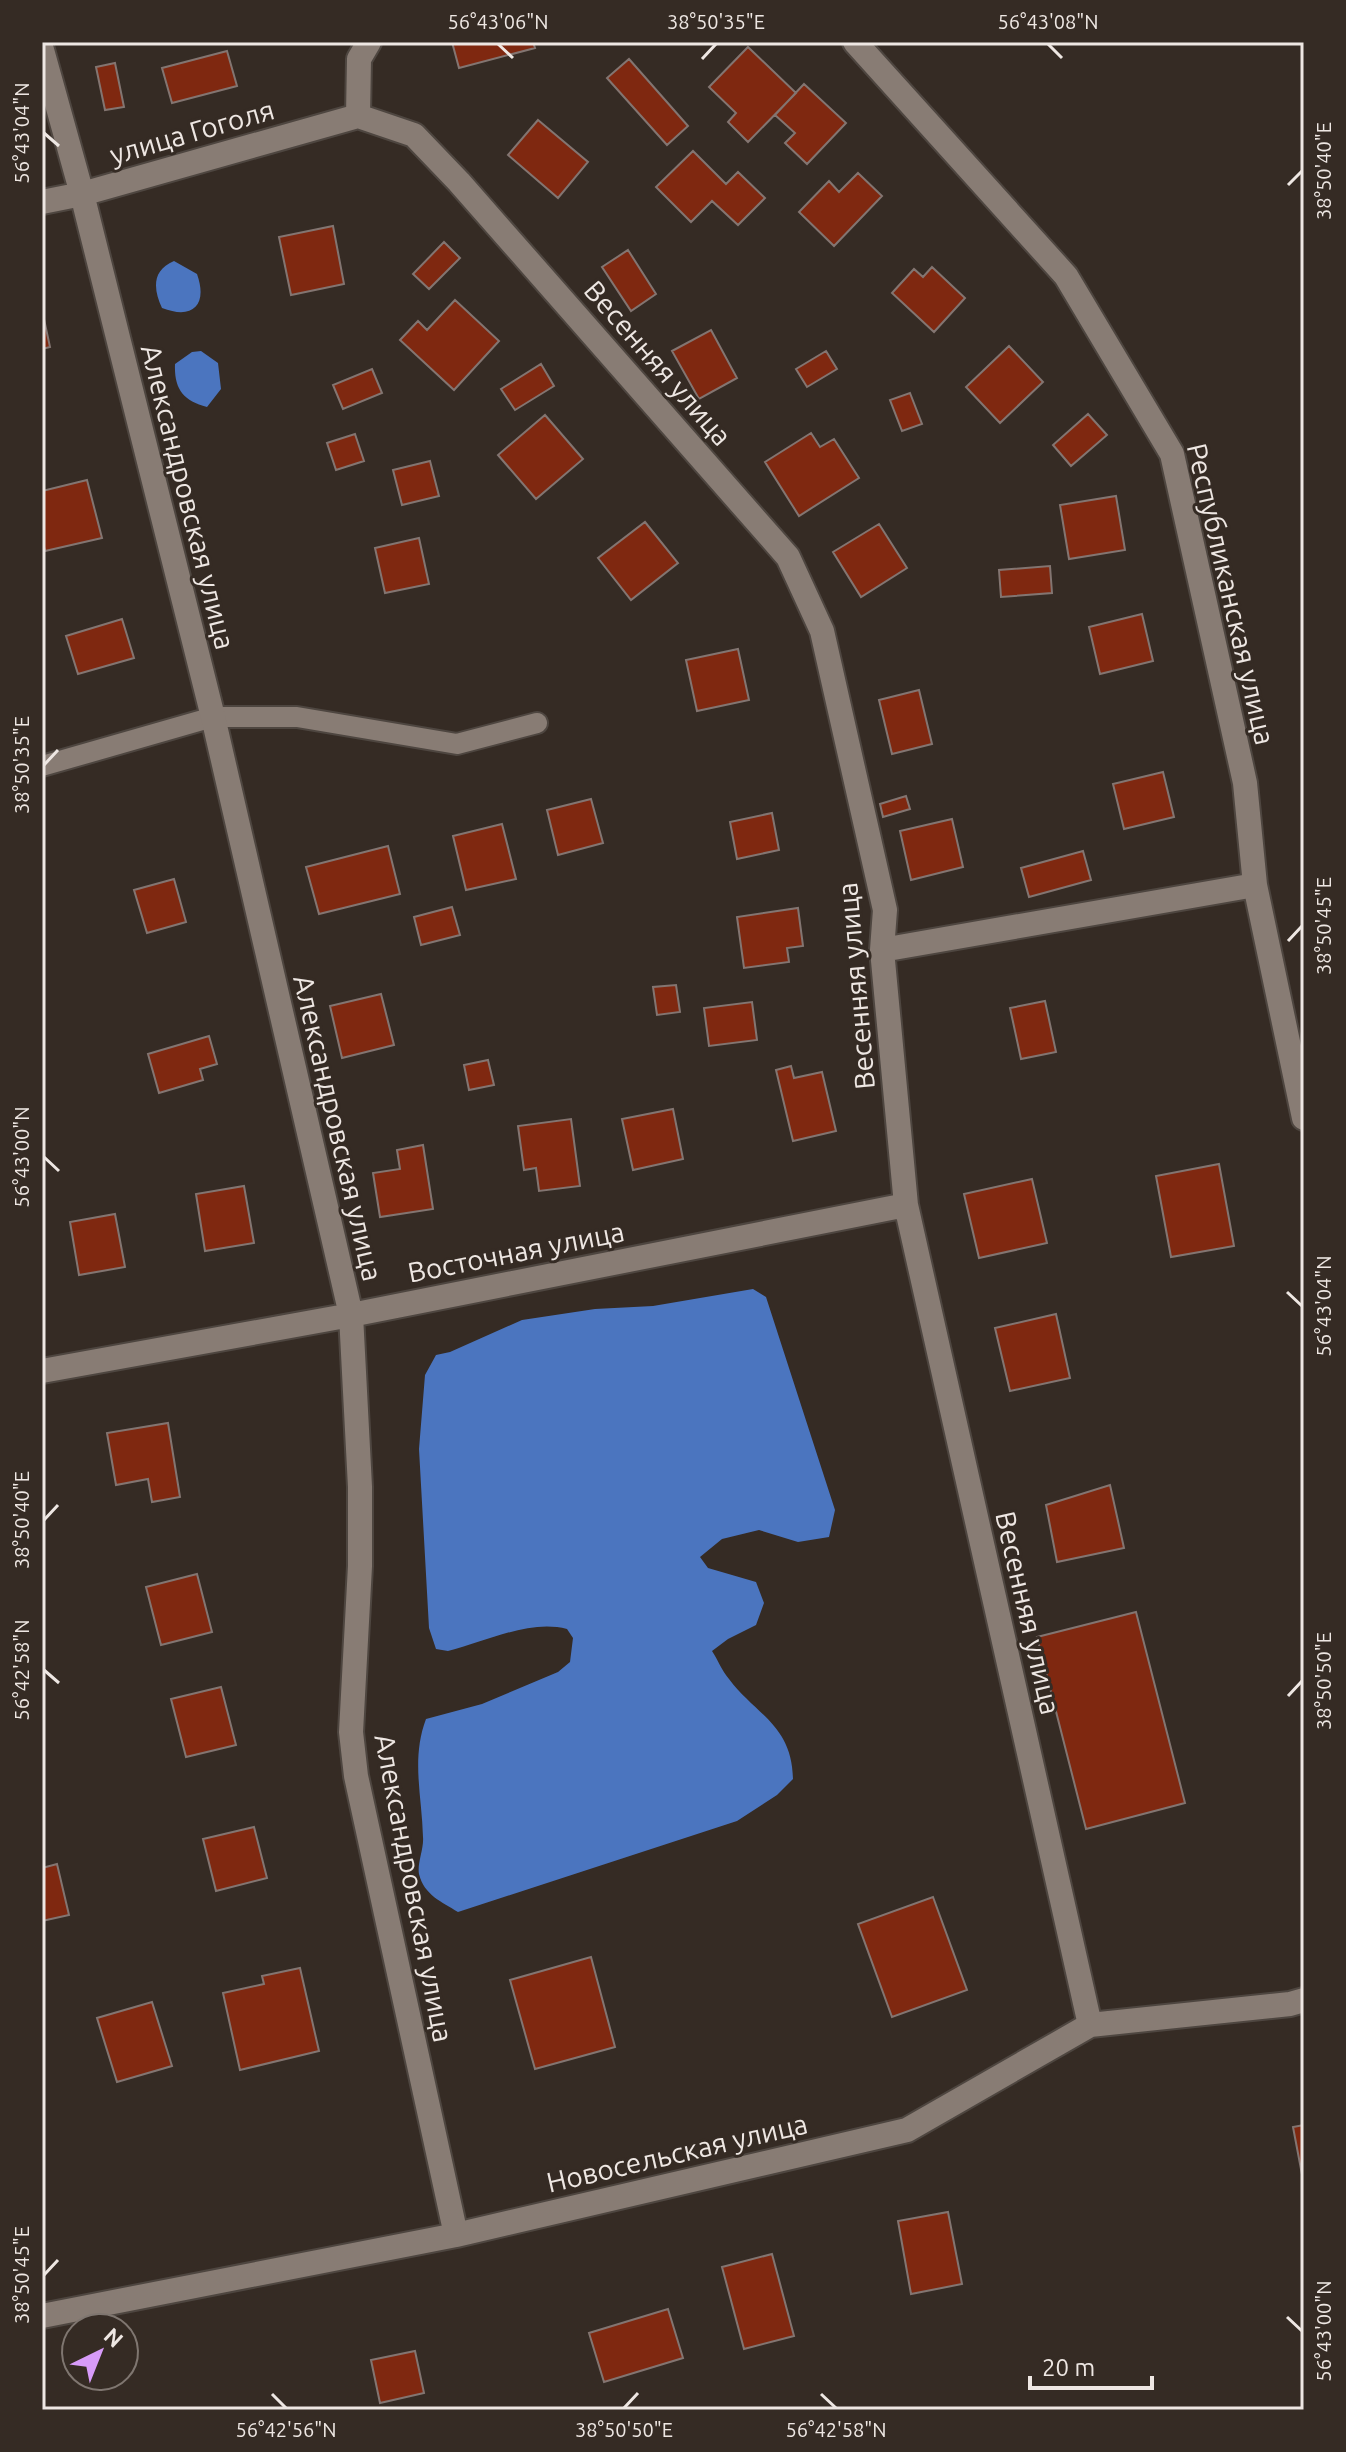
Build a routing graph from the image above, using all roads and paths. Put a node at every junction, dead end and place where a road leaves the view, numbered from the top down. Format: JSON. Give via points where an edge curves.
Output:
{"nodes":[{"id":1,"x":369,"y":42,"type":"edge"},
{"id":2,"x":855,"y":42,"type":"edge"},
{"id":3,"x":42,"y":50,"type":"edge"},
{"id":4,"x":358,"y":116,"type":"junction"},
{"id":5,"x":82,"y":194,"type":"junction"},
{"id":6,"x":42,"y":202,"type":"edge"},
{"id":7,"x":213,"y":717,"type":"junction"},
{"id":8,"x":537,"y":723,"type":"dead end"},
{"id":9,"x":42,"y":766,"type":"edge"},
{"id":10,"x":1255,"y":885,"type":"junction"},
{"id":11,"x":882,"y":950,"type":"junction"},
{"id":12,"x":1304,"y":1118,"type":"edge"},
{"id":13,"x":906,"y":1205,"type":"junction"},
{"id":14,"x":351,"y":1315,"type":"junction"},
{"id":15,"x":42,"y":1371,"type":"edge"},
{"id":16,"x":1304,"y":2000,"type":"edge"},
{"id":17,"x":1090,"y":2025,"type":"junction"},
{"id":18,"x":456,"y":2235,"type":"junction"},
{"id":19,"x":42,"y":2316,"type":"edge"}],
"edges":[{"from":1,"to":4,"type":"street","via":[[359,59]]},
{"from":2,"to":10,"type":"street","name":"Республиканская улица","via":[[1066,276],[1172,454],[1245,783]]},
{"from":3,"to":5,"type":"street","name":"Александровская улица"},
{"from":4,"to":5,"type":"street","name":"улица Гоголя"},
{"from":4,"to":11,"type":"street","name":"Весенняя улица","via":[[414,135],[788,557],[822,631],[885,910]]},
{"from":5,"to":6,"type":"street","name":"улица Гоголя"},
{"from":5,"to":7,"type":"street","name":"Александровская улица"},
{"from":7,"to":8,"type":"lane","via":[[297,717],[457,744]]},
{"from":7,"to":9,"type":"lane"},
{"from":7,"to":14,"type":"street","name":"Александровская улица"},
{"from":10,"to":11,"type":"street"},
{"from":10,"to":12,"type":"street","name":"Республиканская улица"},
{"from":11,"to":13,"type":"street","name":"Весенняя улица"},
{"from":13,"to":14,"type":"street","name":"Восточная улица"},
{"from":13,"to":17,"type":"street","name":"Весенняя улица"},
{"from":14,"to":15,"type":"street","name":"Восточная улица"},
{"from":14,"to":18,"type":"street","name":"Александровская улица","via":[[360,1487],[351,1732],[356,1776]]},
{"from":16,"to":17,"type":"street","name":"Новосельская улица"},
{"from":17,"to":18,"type":"street","name":"Новосельская улица","via":[[907,2130]]},
{"from":18,"to":19,"type":"street","name":"Новосельская улица"}]}
